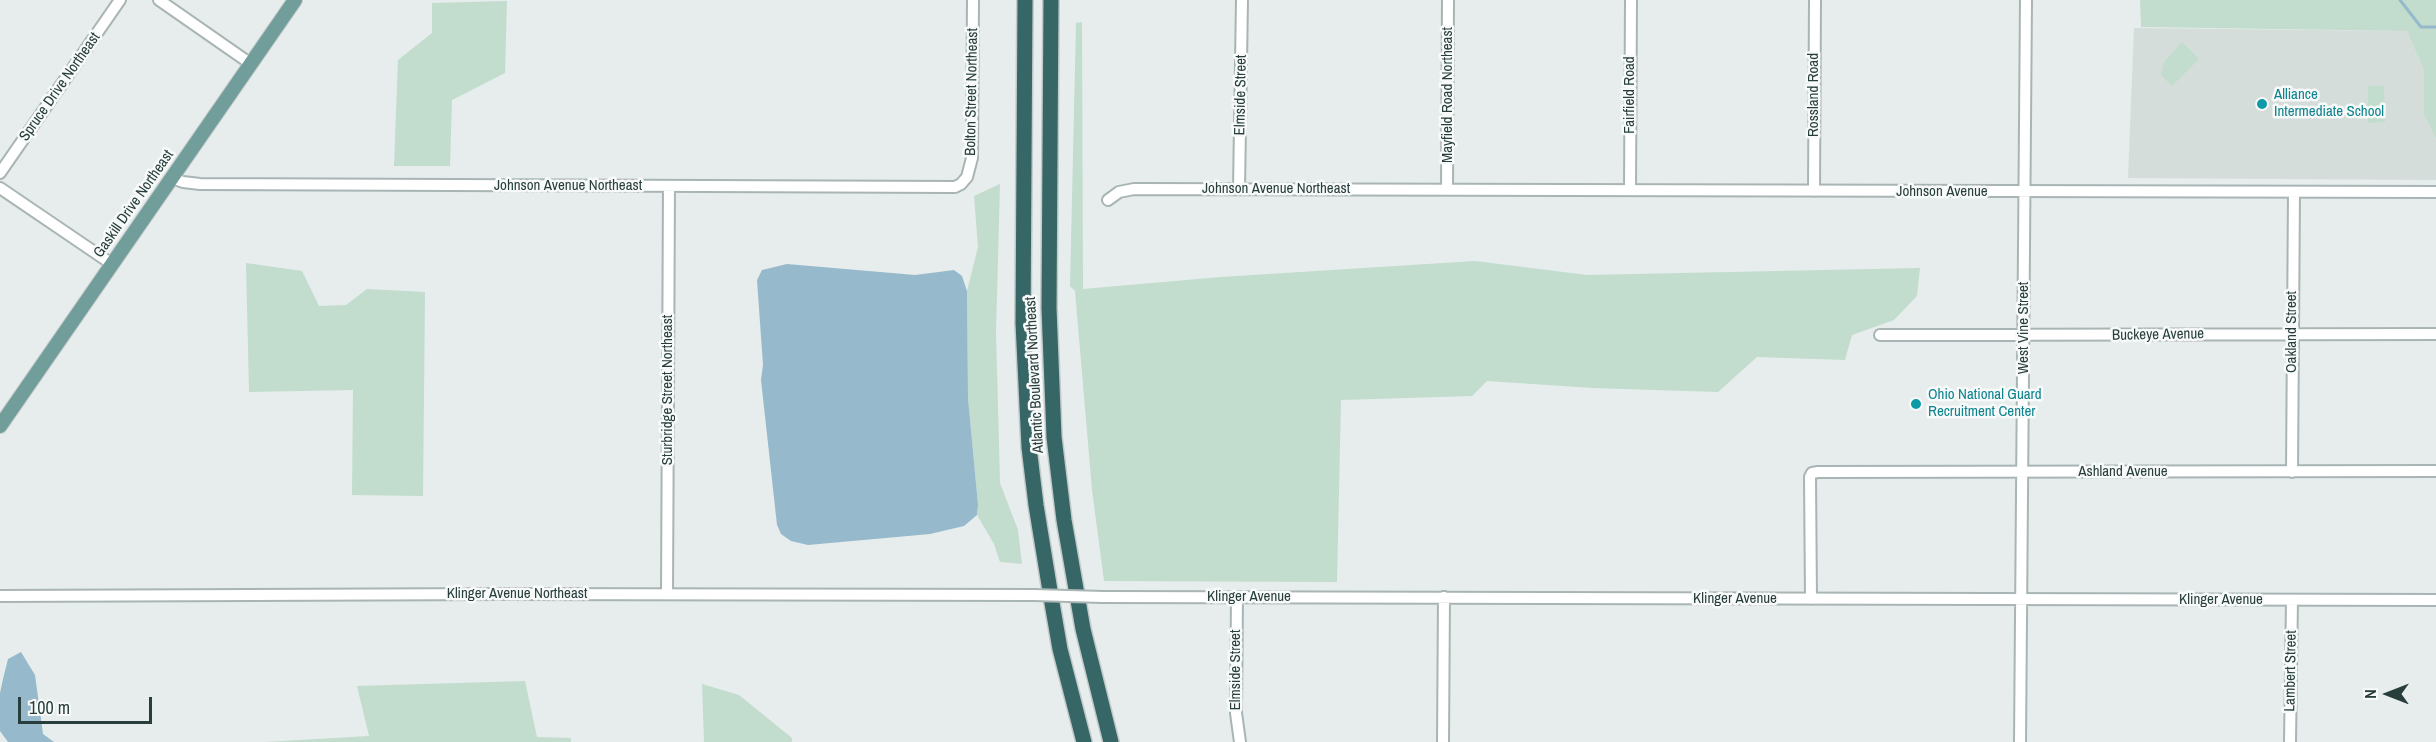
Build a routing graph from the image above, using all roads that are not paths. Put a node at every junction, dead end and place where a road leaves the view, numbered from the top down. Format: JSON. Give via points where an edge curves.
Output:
{"nodes":[{"id":1,"x":120,"y":0,"type":"edge"},
{"id":2,"x":159,"y":0,"type":"edge"},
{"id":3,"x":294,"y":0,"type":"edge"},
{"id":4,"x":973,"y":0,"type":"edge"},
{"id":5,"x":1025,"y":0,"type":"edge"},
{"id":6,"x":1051,"y":0,"type":"edge"},
{"id":7,"x":1242,"y":0,"type":"edge"},
{"id":8,"x":1448,"y":0,"type":"edge"},
{"id":9,"x":1631,"y":0,"type":"edge"},
{"id":10,"x":1815,"y":0,"type":"edge"},
{"id":11,"x":2026,"y":0,"type":"edge"},
{"id":12,"x":251,"y":64,"type":"junction"},
{"id":13,"x":0,"y":173,"type":"edge"},
{"id":14,"x":172,"y":178,"type":"junction"},
{"id":15,"x":964,"y":182,"type":"joint"},
{"id":16,"x":669,"y":186,"type":"junction"},
{"id":17,"x":0,"y":188,"type":"edge"},
{"id":18,"x":1239,"y":189,"type":"junction"},
{"id":19,"x":1447,"y":189,"type":"junction"},
{"id":20,"x":1630,"y":190,"type":"junction"},
{"id":21,"x":1814,"y":191,"type":"junction"},
{"id":22,"x":2025,"y":192,"type":"junction"},
{"id":23,"x":2294,"y":192,"type":"junction"},
{"id":24,"x":2436,"y":192,"type":"edge"},
{"id":25,"x":1108,"y":200,"type":"dead end"},
{"id":26,"x":112,"y":264,"type":"junction"},
{"id":27,"x":2436,"y":334,"type":"edge"},
{"id":28,"x":1880,"y":335,"type":"dead end"},
{"id":29,"x":2292,"y":335,"type":"junction"},
{"id":30,"x":2024,"y":336,"type":"junction"},
{"id":31,"x":0,"y":426,"type":"edge"},
{"id":32,"x":2436,"y":471,"type":"edge"},
{"id":33,"x":2292,"y":472,"type":"junction"},
{"id":34,"x":2022,"y":473,"type":"junction"},
{"id":35,"x":667,"y":594,"type":"junction"},
{"id":36,"x":1034,"y":595,"type":"joint"},
{"id":37,"x":0,"y":596,"type":"edge"},
{"id":38,"x":1237,"y":597,"type":"junction"},
{"id":39,"x":1444,"y":597,"type":"junction"},
{"id":40,"x":1811,"y":599,"type":"junction"},
{"id":41,"x":2021,"y":600,"type":"junction"},
{"id":42,"x":2292,"y":600,"type":"junction"},
{"id":43,"x":2436,"y":600,"type":"edge"},
{"id":44,"x":1084,"y":742,"type":"edge"},
{"id":45,"x":1111,"y":742,"type":"edge"},
{"id":46,"x":1239,"y":742,"type":"edge"},
{"id":47,"x":1443,"y":742,"type":"edge"},
{"id":48,"x":2020,"y":742,"type":"edge"},
{"id":49,"x":2290,"y":742,"type":"edge"}],
"edges":[{"from":1,"to":13,"type":"street","name":"Spruce Drive Northeast"},
{"from":2,"to":12,"type":"street"},
{"from":3,"to":12,"type":"main road","name":"Gaskill Drive Northeast"},
{"from":4,"to":15,"type":"street","name":"Bolton Street Northeast","via":[[972,158]]},
{"from":5,"to":44,"type":"highway","name":"Atlantic Boulevard Northeast","via":[[1023,323],[1029,447],[1060,649]]},
{"from":6,"to":45,"type":"highway","name":"Atlantic Boulevard Northeast","via":[[1049,308],[1054,437],[1083,629]]},
{"from":7,"to":18,"type":"street","name":"Elmside Street"},
{"from":8,"to":19,"type":"street","name":"Mayfield Road Northeast"},
{"from":9,"to":20,"type":"street","name":"Fairfield Road"},
{"from":10,"to":21,"type":"street","name":"Rossland Road"},
{"from":11,"to":22,"type":"street","name":"West Vine Street"},
{"from":12,"to":14,"type":"main road","name":"Gaskill Drive Northeast"},
{"from":14,"to":16,"type":"street","name":"Johnson Avenue Northeast","via":[[200,184]]},
{"from":14,"to":26,"type":"main road","name":"Gaskill Drive Northeast"},
{"from":15,"to":16,"type":"street","name":"Johnson Avenue Northeast","via":[[944,188]]},
{"from":16,"to":35,"type":"street","name":"Sturbridge Street Northeast"},
{"from":17,"to":26,"type":"street"},
{"from":18,"to":19,"type":"street","name":"Johnson Avenue Northeast"},
{"from":18,"to":25,"type":"street","name":"Johnson Avenue Northeast","via":[[1134,189],[1119,192]]},
{"from":19,"to":20,"type":"street","name":"Johnson Avenue"},
{"from":20,"to":21,"type":"street","name":"Johnson Avenue"},
{"from":21,"to":22,"type":"street","name":"Johnson Avenue"},
{"from":22,"to":23,"type":"street","name":"Johnson Avenue"},
{"from":22,"to":30,"type":"street","name":"West Vine Street"},
{"from":23,"to":24,"type":"street","name":"Johnson Avenue"},
{"from":23,"to":29,"type":"street","name":"Oakland Street"},
{"from":26,"to":31,"type":"main road","name":"Gaskill Drive Northeast"},
{"from":27,"to":29,"type":"street","name":"Buckeye Avenue"},
{"from":28,"to":30,"type":"street","name":"Buckeye Avenue"},
{"from":29,"to":30,"type":"street","name":"Buckeye Avenue"},
{"from":29,"to":33,"type":"street","name":"Oakland Street"},
{"from":30,"to":34,"type":"street","name":"West Vine Street"},
{"from":32,"to":33,"type":"street","name":"Ashland Avenue"},
{"from":33,"to":34,"type":"street","name":"Ashland Avenue"},
{"from":34,"to":40,"type":"street","name":"Ashland Avenue","via":[[1810,474]]},
{"from":34,"to":41,"type":"street","name":"West Vine Street"},
{"from":35,"to":36,"type":"street","name":"Klinger Avenue Northeast"},
{"from":35,"to":37,"type":"street","name":"Klinger Avenue Northeast"},
{"from":36,"to":38,"type":"street","name":"Klinger Avenue","bridge":true},
{"from":38,"to":39,"type":"street","name":"Klinger Avenue"},
{"from":38,"to":46,"type":"street","name":"Elmside Street"},
{"from":39,"to":40,"type":"street","name":"Klinger Avenue"},
{"from":39,"to":47,"type":"street"},
{"from":40,"to":41,"type":"street","name":"Klinger Avenue"},
{"from":41,"to":42,"type":"street","name":"Klinger Avenue"},
{"from":41,"to":48,"type":"street","name":"West Vine Street"},
{"from":42,"to":43,"type":"street","name":"Klinger Avenue"},
{"from":42,"to":49,"type":"street","name":"Lambert Street"}]}
